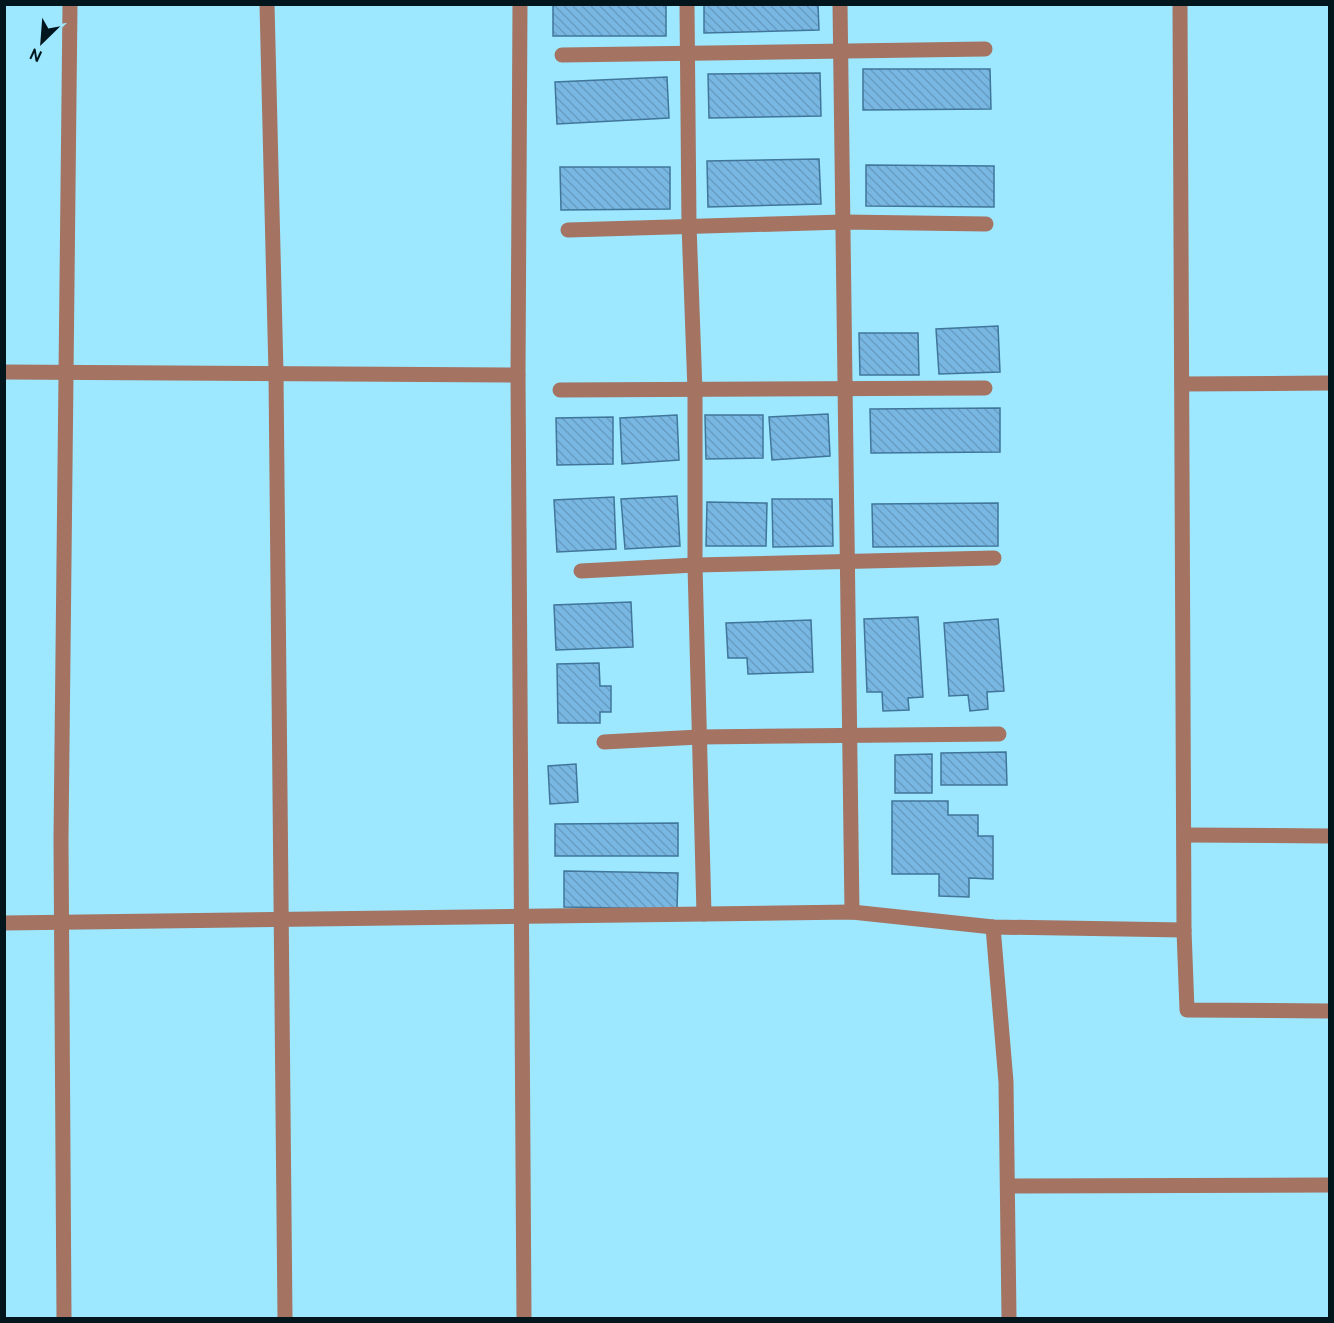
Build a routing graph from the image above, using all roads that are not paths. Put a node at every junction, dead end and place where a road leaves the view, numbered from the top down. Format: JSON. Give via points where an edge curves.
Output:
{"nodes":[{"id":1,"x":70,"y":4,"type":"edge"},
{"id":2,"x":267,"y":4,"type":"edge"},
{"id":3,"x":520,"y":4,"type":"edge"},
{"id":4,"x":687,"y":4,"type":"edge"},
{"id":5,"x":840,"y":4,"type":"edge"},
{"id":6,"x":1180,"y":4,"type":"edge"},
{"id":7,"x":985,"y":49,"type":"dead end"},
{"id":8,"x":841,"y":51,"type":"junction"},
{"id":9,"x":687,"y":52,"type":"junction"},
{"id":10,"x":562,"y":55,"type":"dead end"},
{"id":11,"x":844,"y":222,"type":"junction"},
{"id":12,"x":986,"y":224,"type":"dead end"},
{"id":13,"x":689,"y":225,"type":"junction"},
{"id":14,"x":568,"y":230,"type":"dead end"},
{"id":15,"x":4,"y":372,"type":"edge"},
{"id":16,"x":66,"y":372,"type":"junction"},
{"id":17,"x":276,"y":374,"type":"junction"},
{"id":18,"x":518,"y":375,"type":"junction"},
{"id":19,"x":1329,"y":383,"type":"edge"},
{"id":20,"x":1182,"y":384,"type":"junction"},
{"id":21,"x":844,"y":388,"type":"junction"},
{"id":22,"x":985,"y":388,"type":"dead end"},
{"id":23,"x":560,"y":390,"type":"dead end"},
{"id":24,"x":695,"y":391,"type":"junction"},
{"id":25,"x":994,"y":558,"type":"dead end"},
{"id":26,"x":849,"y":561,"type":"junction"},
{"id":27,"x":695,"y":565,"type":"junction"},
{"id":28,"x":581,"y":571,"type":"dead end"},
{"id":29,"x":999,"y":734,"type":"dead end"},
{"id":30,"x":850,"y":735,"type":"junction"},
{"id":31,"x":699,"y":737,"type":"junction"},
{"id":32,"x":604,"y":742,"type":"dead end"},
{"id":33,"x":1185,"y":835,"type":"junction"},
{"id":34,"x":1329,"y":836,"type":"edge"},
{"id":35,"x":852,"y":912,"type":"junction"},
{"id":36,"x":704,"y":914,"type":"junction"},
{"id":37,"x":522,"y":918,"type":"junction"},
{"id":38,"x":280,"y":920,"type":"junction"},
{"id":39,"x":4,"y":923,"type":"edge"},
{"id":40,"x":62,"y":923,"type":"junction"},
{"id":41,"x":993,"y":927,"type":"junction"},
{"id":42,"x":1184,"y":930,"type":"junction"},
{"id":43,"x":1329,"y":1011,"type":"edge"},
{"id":44,"x":1329,"y":1185,"type":"edge"},
{"id":45,"x":1008,"y":1186,"type":"junction"},
{"id":46,"x":64,"y":1318,"type":"edge"},
{"id":47,"x":285,"y":1318,"type":"edge"},
{"id":48,"x":524,"y":1318,"type":"edge"},
{"id":49,"x":1009,"y":1318,"type":"edge"}],
"edges":[{"from":1,"to":16,"type":"street"},
{"from":2,"to":17,"type":"street"},
{"from":3,"to":18,"type":"street"},
{"from":4,"to":9,"type":"street"},
{"from":5,"to":8,"type":"street"},
{"from":6,"to":20,"type":"street"},
{"from":7,"to":8,"type":"street"},
{"from":8,"to":9,"type":"street"},
{"from":8,"to":11,"type":"street"},
{"from":9,"to":10,"type":"street"},
{"from":9,"to":13,"type":"street"},
{"from":11,"to":12,"type":"street"},
{"from":11,"to":13,"type":"street"},
{"from":11,"to":21,"type":"street"},
{"from":13,"to":14,"type":"street"},
{"from":13,"to":24,"type":"street"},
{"from":15,"to":16,"type":"street"},
{"from":16,"to":17,"type":"street"},
{"from":16,"to":40,"type":"street"},
{"from":17,"to":18,"type":"street"},
{"from":17,"to":38,"type":"street"},
{"from":18,"to":37,"type":"street"},
{"from":19,"to":20,"type":"street"},
{"from":20,"to":33,"type":"street"},
{"from":21,"to":22,"type":"street"},
{"from":21,"to":24,"type":"street"},
{"from":21,"to":26,"type":"street"},
{"from":23,"to":24,"type":"street"},
{"from":24,"to":27,"type":"street"},
{"from":25,"to":26,"type":"street"},
{"from":26,"to":27,"type":"street"},
{"from":26,"to":30,"type":"street"},
{"from":27,"to":28,"type":"street"},
{"from":27,"to":31,"type":"street"},
{"from":29,"to":30,"type":"street"},
{"from":30,"to":31,"type":"street"},
{"from":30,"to":35,"type":"street"},
{"from":31,"to":32,"type":"street"},
{"from":31,"to":36,"type":"street"},
{"from":33,"to":34,"type":"street"},
{"from":33,"to":42,"type":"street"},
{"from":35,"to":36,"type":"street"},
{"from":35,"to":41,"type":"street"},
{"from":36,"to":37,"type":"street"},
{"from":37,"to":38,"type":"street"},
{"from":37,"to":48,"type":"street"},
{"from":38,"to":40,"type":"street"},
{"from":38,"to":47,"type":"street"},
{"from":39,"to":40,"type":"street"},
{"from":40,"to":46,"type":"street"},
{"from":41,"to":42,"type":"street"},
{"from":41,"to":45,"type":"street","via":[[1006,1082]]},
{"from":42,"to":43,"type":"street","via":[[1187,1010]]},
{"from":44,"to":45,"type":"street"},
{"from":45,"to":49,"type":"street"}]}
